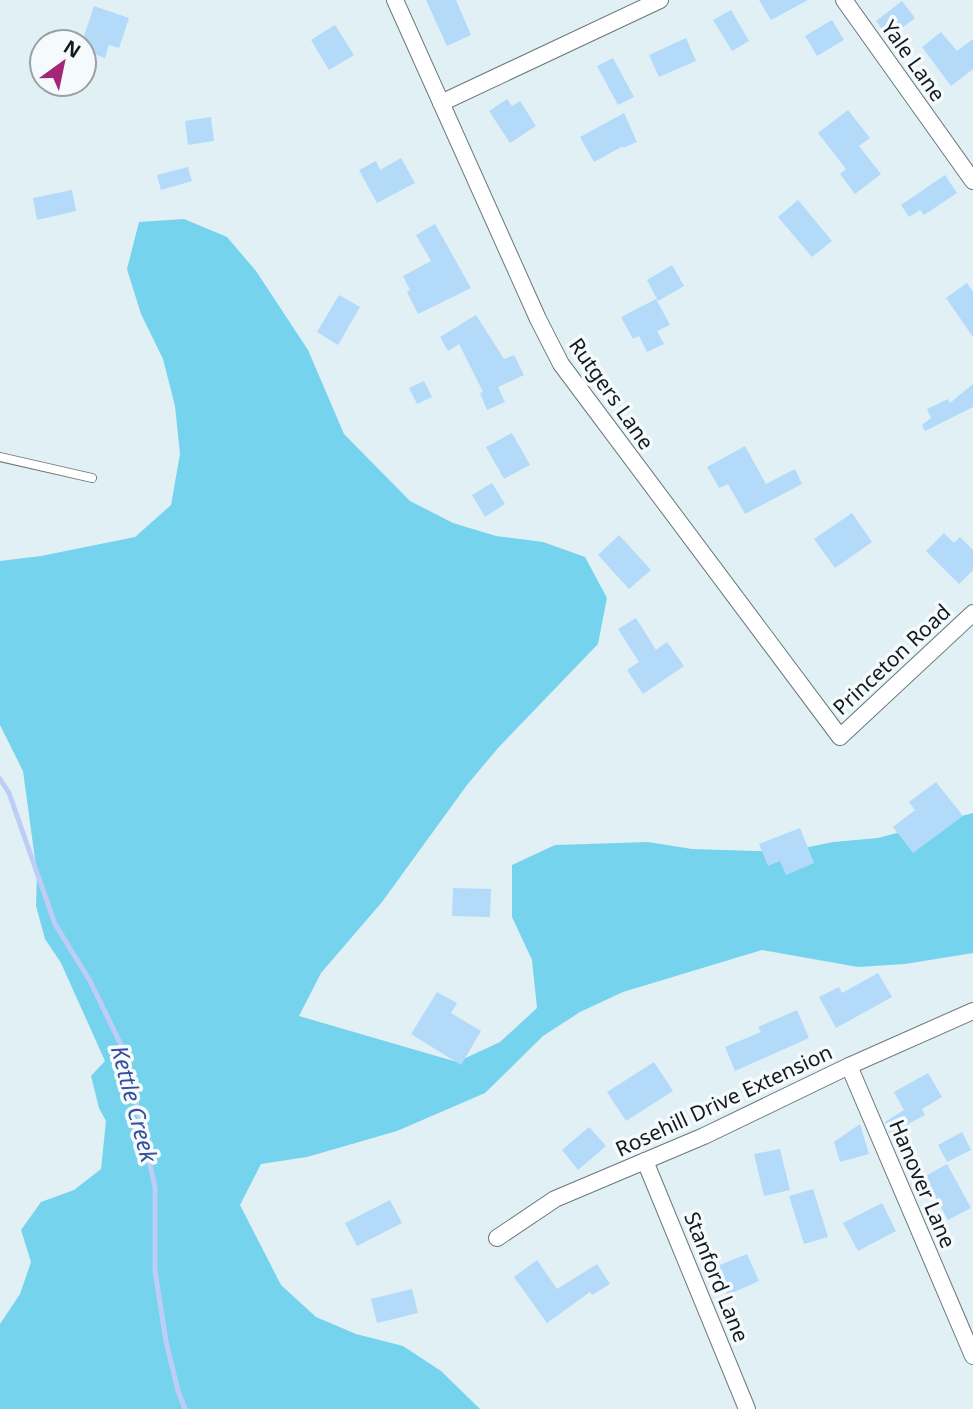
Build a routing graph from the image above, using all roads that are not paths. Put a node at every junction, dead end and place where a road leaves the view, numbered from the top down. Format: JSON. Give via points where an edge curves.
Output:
{"nodes":[{"id":1,"x":395,"y":0,"type":"edge"},
{"id":2,"x":660,"y":0,"type":"edge"},
{"id":3,"x":844,"y":0,"type":"edge"},
{"id":4,"x":441,"y":103,"type":"junction"},
{"id":5,"x":973,"y":181,"type":"edge"},
{"id":6,"x":0,"y":457,"type":"edge"},
{"id":7,"x":92,"y":478,"type":"dead end"},
{"id":8,"x":973,"y":613,"type":"edge"},
{"id":9,"x":840,"y":737,"type":"joint"},
{"id":10,"x":973,"y":1011,"type":"edge"},
{"id":11,"x":849,"y":1066,"type":"junction"},
{"id":12,"x":645,"y":1161,"type":"junction"},
{"id":13,"x":497,"y":1238,"type":"dead end"},
{"id":14,"x":973,"y":1356,"type":"edge"},
{"id":15,"x":747,"y":1409,"type":"edge"}],
"edges":[{"from":1,"to":4,"type":"street","name":"Rutgers Lane"},
{"from":2,"to":4,"type":"street"},
{"from":3,"to":5,"type":"street","name":"Yale Lane"},
{"from":4,"to":9,"type":"street","name":"Rutgers Lane","via":[[561,364]]},
{"from":6,"to":7,"type":"lane"},
{"from":8,"to":9,"type":"street","name":"Princeton Road"},
{"from":10,"to":11,"type":"street","name":"Rosehill Drive Extension"},
{"from":11,"to":12,"type":"street","name":"Rosehill Drive Extension"},
{"from":11,"to":14,"type":"street","name":"Hanover Lane"},
{"from":12,"to":13,"type":"street","name":"Rosehill Drive Extension","via":[[555,1199]]},
{"from":12,"to":15,"type":"street","name":"Stanford Lane"}]}
